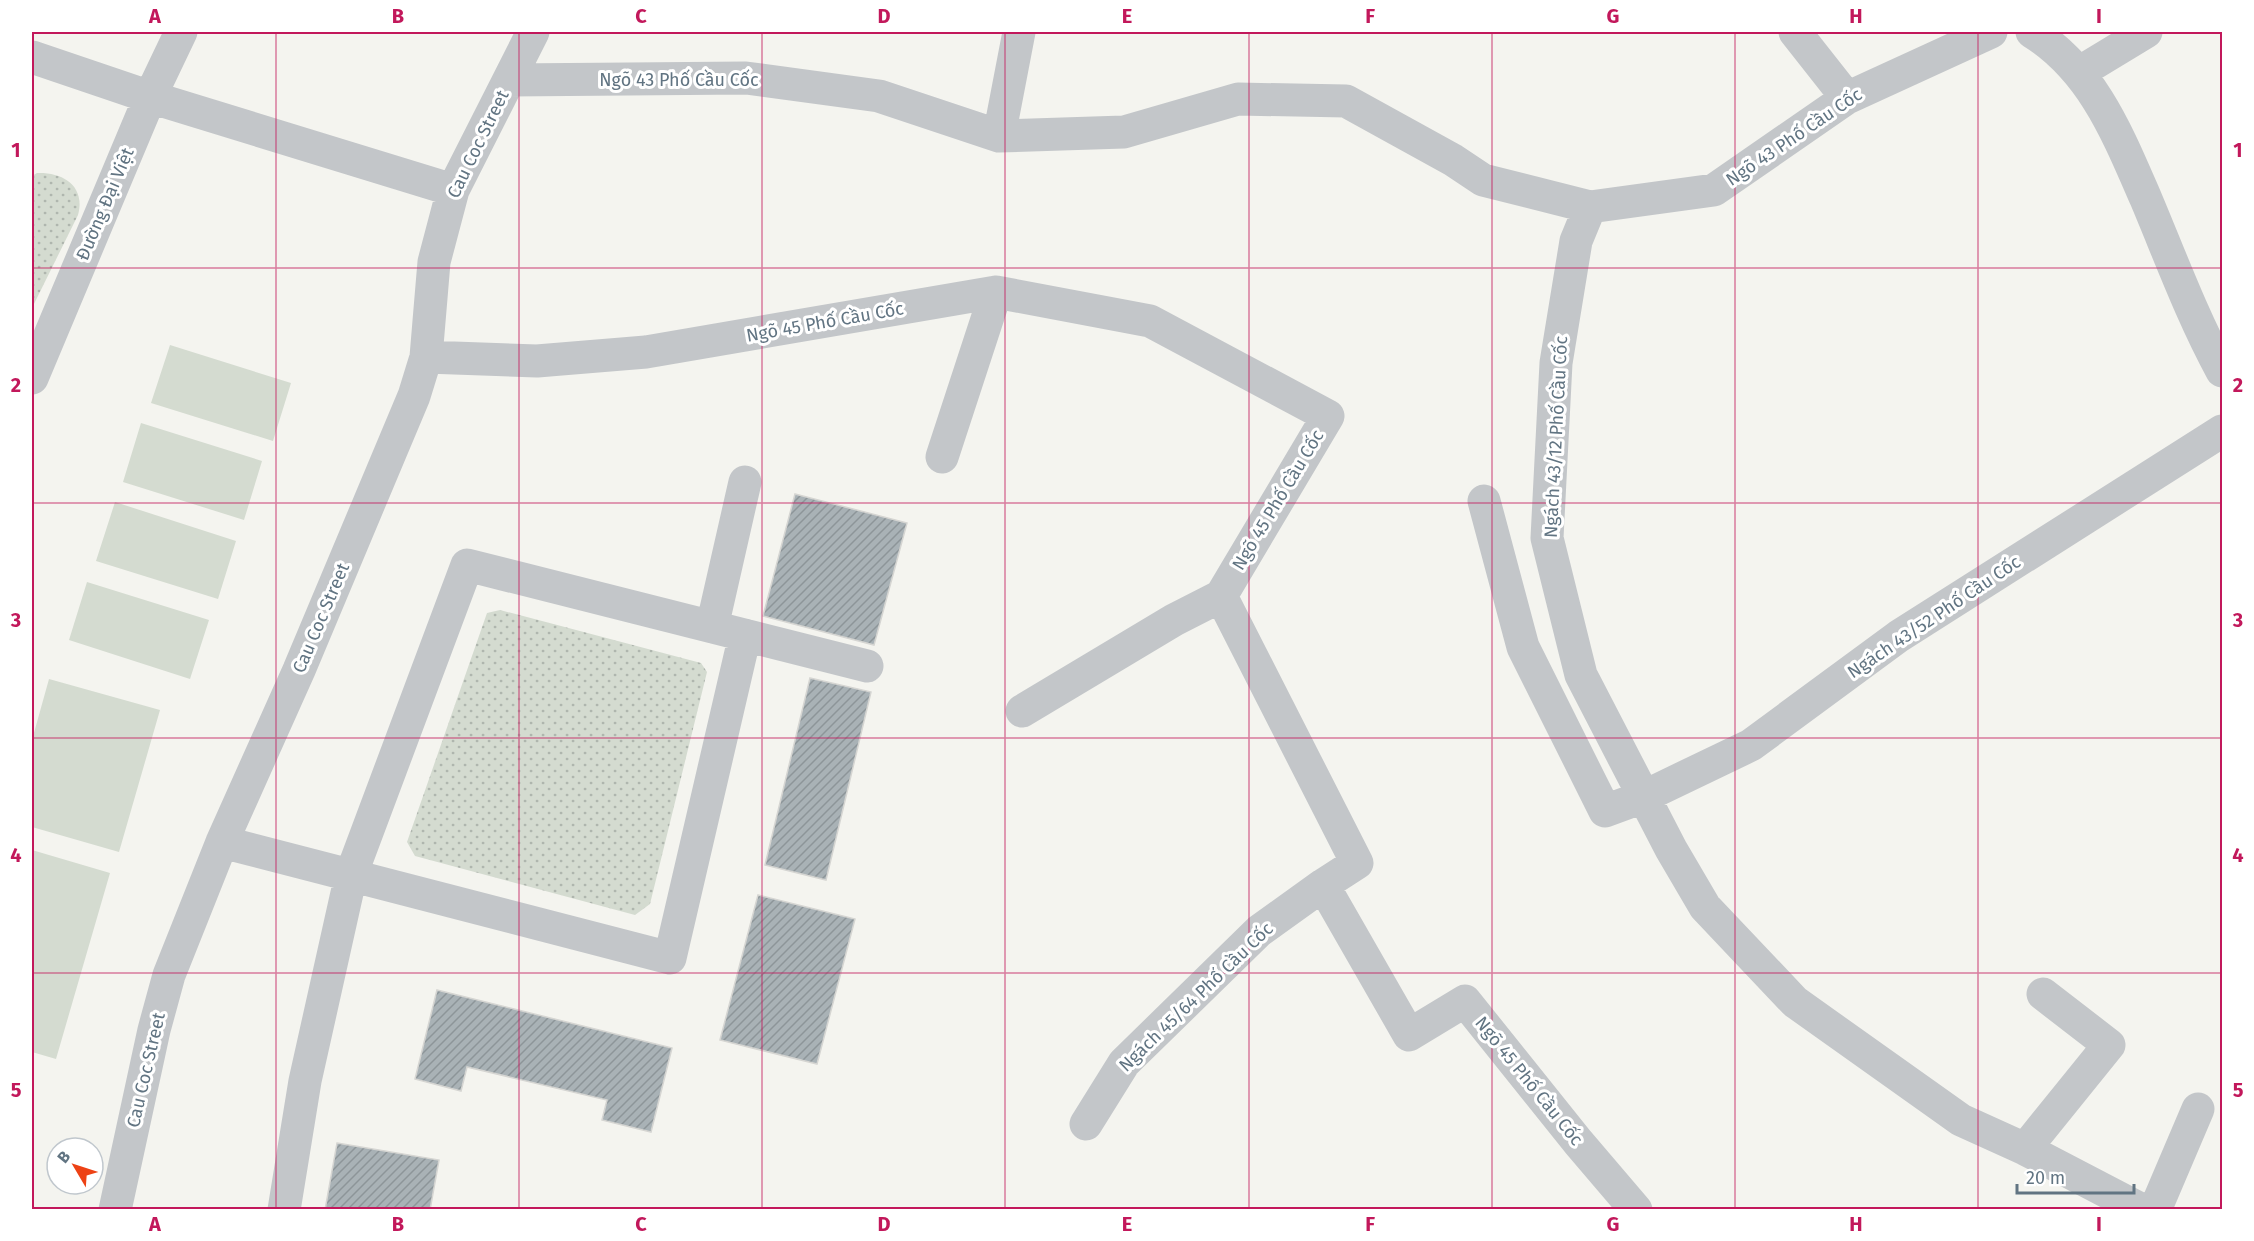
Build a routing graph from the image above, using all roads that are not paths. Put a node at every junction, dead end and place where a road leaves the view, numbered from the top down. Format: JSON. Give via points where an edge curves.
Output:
{"nodes":[{"id":1,"x":181,"y":32,"type":"edge"},
{"id":2,"x":533,"y":32,"type":"edge"},
{"id":3,"x":1019,"y":32,"type":"edge"},
{"id":4,"x":1795,"y":32,"type":"edge"},
{"id":5,"x":1991,"y":32,"type":"edge"},
{"id":6,"x":2032,"y":32,"type":"edge"},
{"id":7,"x":2146,"y":32,"type":"edge"},
{"id":8,"x":32,"y":57,"type":"edge"},
{"id":9,"x":2080,"y":72,"type":"junction"},
{"id":10,"x":509,"y":80,"type":"junction"},
{"id":11,"x":150,"y":97,"type":"junction"},
{"id":12,"x":1847,"y":98,"type":"junction"},
{"id":13,"x":999,"y":136,"type":"junction"},
{"id":14,"x":453,"y":190,"type":"junction"},
{"id":15,"x":1590,"y":207,"type":"junction"},
{"id":16,"x":996,"y":292,"type":"junction"},
{"id":17,"x":426,"y":357,"type":"junction"},
{"id":18,"x":2223,"y":371,"type":"edge"},
{"id":19,"x":32,"y":378,"type":"edge"},
{"id":20,"x":2223,"y":430,"type":"edge"},
{"id":21,"x":942,"y":457,"type":"dead end"},
{"id":22,"x":745,"y":482,"type":"dead end"},
{"id":23,"x":1484,"y":501,"type":"dead end"},
{"id":24,"x":1221,"y":596,"type":"junction"},
{"id":25,"x":712,"y":627,"type":"junction"},
{"id":26,"x":746,"y":635,"type":"junction"},
{"id":27,"x":867,"y":666,"type":"dead end"},
{"id":28,"x":1022,"y":711,"type":"dead end"},
{"id":29,"x":1643,"y":797,"type":"junction"},
{"id":30,"x":222,"y":842,"type":"junction"},
{"id":31,"x":351,"y":875,"type":"junction"},
{"id":32,"x":1323,"y":885,"type":"junction"},
{"id":33,"x":2043,"y":994,"type":"dead end"},
{"id":34,"x":2198,"y":1109,"type":"dead end"},
{"id":35,"x":1086,"y":1124,"type":"dead end"},
{"id":36,"x":2025,"y":1149,"type":"junction"},
{"id":37,"x":116,"y":1209,"type":"edge"},
{"id":38,"x":284,"y":1209,"type":"edge"},
{"id":39,"x":1636,"y":1209,"type":"edge"},
{"id":40,"x":2142,"y":1209,"type":"edge"},
{"id":41,"x":2155,"y":1209,"type":"edge"}],
"edges":[{"from":1,"to":11,"type":"street","name":"Đường Đại Việt"},
{"from":2,"to":10,"type":"street","name":"Cau Coc Street"},
{"from":3,"to":13,"type":"street"},
{"from":4,"to":12,"type":"street"},
{"from":5,"to":12,"type":"street","name":"Ngõ 43 Phố Cầu Cốc"},
{"from":6,"to":9,"type":"street","via":[[2052,44]]},
{"from":7,"to":9,"type":"street"},
{"from":8,"to":11,"type":"street"},
{"from":9,"to":18,"type":"street","via":[[2116,130]]},
{"from":10,"to":13,"type":"street","name":"Ngõ 43 Phố Cầu Cốc","via":[[746,78],[879,96]]},
{"from":10,"to":14,"type":"street","name":"Cau Coc Street"},
{"from":11,"to":14,"type":"street"},
{"from":11,"to":19,"type":"street","name":"Đường Đại Việt"},
{"from":12,"to":15,"type":"street","name":"Ngõ 43 Phố Cầu Cốc","via":[[1714,190]]},
{"from":13,"to":15,"type":"street","name":"Ngõ 43 Phố Cầu Cốc","via":[[1124,132],[1239,99],[1346,100],[1483,180]]},
{"from":14,"to":17,"type":"street","name":"Cau Coc Street","via":[[434,262]]},
{"from":15,"to":29,"type":"street","name":"Ngách 43/12 Phố Cầu Cốc","via":[[1576,241],[1556,363],[1547,538],[1581,675]]},
{"from":16,"to":17,"type":"street","name":"Ngõ 45 Phố Cầu Cốc","via":[[646,352],[537,361]]},
{"from":16,"to":21,"type":"street"},
{"from":16,"to":24,"type":"street","name":"Ngõ 45 Phố Cầu Cốc","via":[[1150,321],[1328,416]]},
{"from":17,"to":30,"type":"street","name":"Cau Coc Street","via":[[414,396],[351,546]]},
{"from":20,"to":29,"type":"street","name":"Ngách 43/52 Phố Cầu Cốc","via":[[1899,636],[1751,744]]},
{"from":22,"to":25,"type":"street"},
{"from":23,"to":29,"type":"street","name":"Ngách 43/52 Phố Cầu Cốc","via":[[1523,647],[1605,811]]},
{"from":24,"to":28,"type":"street"},
{"from":24,"to":32,"type":"street","via":[[1357,863]]},
{"from":25,"to":26,"type":"street"},
{"from":25,"to":31,"type":"street","via":[[467,565]]},
{"from":26,"to":27,"type":"street"},
{"from":26,"to":31,"type":"street","via":[[670,958]]},
{"from":29,"to":36,"type":"street","name":"Ngách 43/12 Phố Cầu Cốc","via":[[1706,907],[1795,1002],[1961,1120]]},
{"from":30,"to":31,"type":"street"},
{"from":30,"to":37,"type":"street","name":"Cau Coc Street","via":[[168,975]]},
{"from":31,"to":38,"type":"street","via":[[305,1081]]},
{"from":32,"to":35,"type":"street","name":"Ngách 45/64 Phố Cầu Cốc","via":[[1259,931],[1124,1063]]},
{"from":32,"to":39,"type":"street","name":"Ngõ 45 Phố Cầu Cốc","via":[[1409,1035],[1465,1001]]},
{"from":33,"to":36,"type":"street","via":[[2109,1045]]},
{"from":34,"to":41,"type":"street"},
{"from":36,"to":40,"type":"street","name":"Ngách 43/12 Phố Cầu Cốc"}]}
